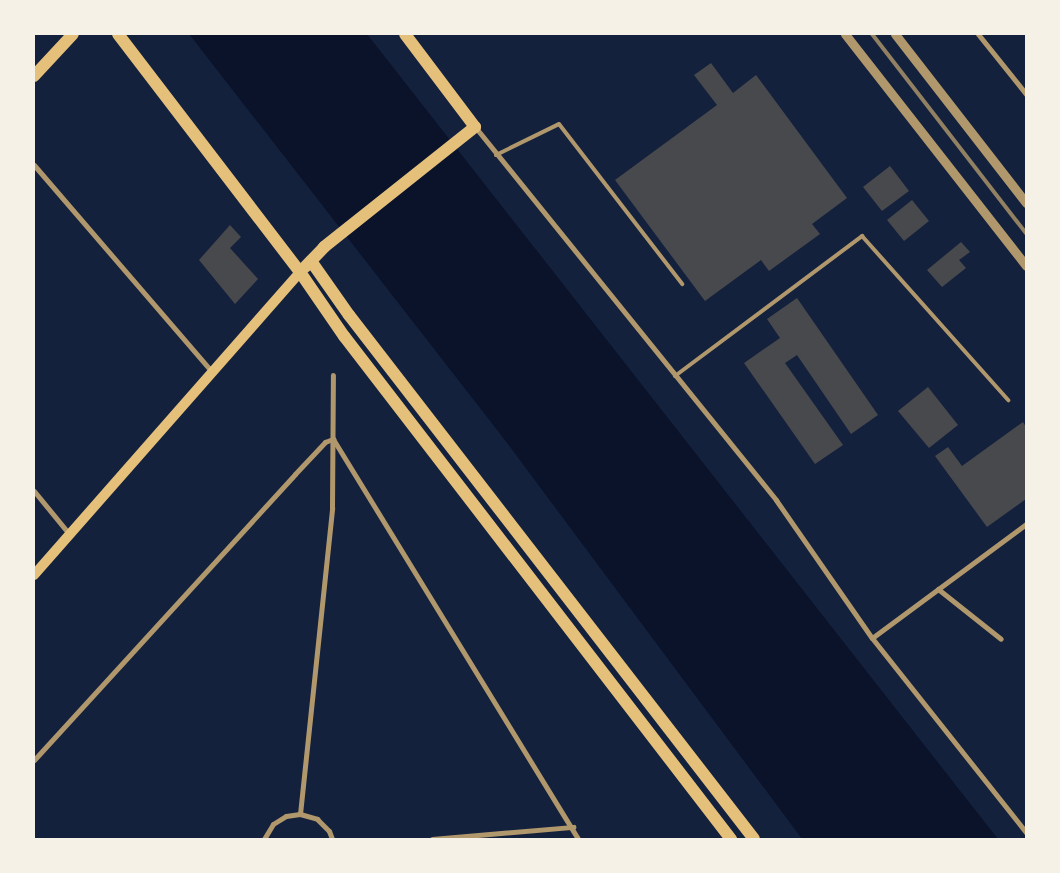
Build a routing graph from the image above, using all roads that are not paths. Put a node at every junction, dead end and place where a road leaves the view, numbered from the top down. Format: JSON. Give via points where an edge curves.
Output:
{"nodes":[{"id":1,"x":74,"y":34,"type":"edge"},
{"id":2,"x":118,"y":34,"type":"edge"},
{"id":3,"x":405,"y":34,"type":"edge"},
{"id":4,"x":845,"y":34,"type":"edge"},
{"id":5,"x":895,"y":34,"type":"edge"},
{"id":6,"x":978,"y":34,"type":"edge"},
{"id":7,"x":34,"y":76,"type":"edge"},
{"id":8,"x":1026,"y":94,"type":"edge"},
{"id":9,"x":475,"y":127,"type":"junction"},
{"id":10,"x":496,"y":155,"type":"junction"},
{"id":11,"x":34,"y":165,"type":"edge"},
{"id":12,"x":1026,"y":203,"type":"edge"},
{"id":13,"x":311,"y":261,"type":"junction"},
{"id":14,"x":1026,"y":266,"type":"edge"},
{"id":15,"x":300,"y":272,"type":"junction"},
{"id":16,"x":682,"y":284,"type":"dead end"},
{"id":17,"x":212,"y":372,"type":"junction"},
{"id":18,"x":333,"y":375,"type":"dead end"},
{"id":19,"x":674,"y":376,"type":"junction"},
{"id":20,"x":1008,"y":400,"type":"dead end"},
{"id":21,"x":333,"y":439,"type":"junction"},
{"id":22,"x":34,"y":491,"type":"edge"},
{"id":23,"x":1026,"y":524,"type":"edge"},
{"id":24,"x":70,"y":535,"type":"junction"},
{"id":25,"x":34,"y":575,"type":"edge"},
{"id":26,"x":938,"y":589,"type":"junction"},
{"id":27,"x":872,"y":638,"type":"junction"},
{"id":28,"x":1000,"y":639,"type":"dead end"},
{"id":29,"x":34,"y":760,"type":"edge"},
{"id":30,"x":300,"y":814,"type":"junction"},
{"id":31,"x":573,"y":827,"type":"junction"},
{"id":32,"x":1026,"y":832,"type":"edge"},
{"id":33,"x":264,"y":839,"type":"edge"},
{"id":34,"x":332,"y":839,"type":"edge"},
{"id":35,"x":432,"y":839,"type":"edge"},
{"id":36,"x":578,"y":839,"type":"edge"},
{"id":37,"x":731,"y":839,"type":"edge"},
{"id":38,"x":754,"y":839,"type":"edge"}],
"edges":[{"from":1,"to":7,"type":"main road"},
{"from":2,"to":15,"type":"main road"},
{"from":3,"to":9,"type":"main road"},
{"from":4,"to":14,"type":"street"},
{"from":5,"to":12,"type":"street"},
{"from":6,"to":8,"type":"street"},
{"from":9,"to":10,"type":"street"},
{"from":9,"to":13,"type":"main road","via":[[324,247]]},
{"from":10,"to":16,"type":"lane","via":[[559,124]]},
{"from":10,"to":19,"type":"street"},
{"from":11,"to":17,"type":"street"},
{"from":13,"to":15,"type":"main road"},
{"from":13,"to":38,"type":"main road","via":[[349,315]]},
{"from":15,"to":17,"type":"main road"},
{"from":15,"to":37,"type":"main road","via":[[344,336]]},
{"from":17,"to":24,"type":"main road"},
{"from":18,"to":21,"type":"street"},
{"from":19,"to":20,"type":"lane","via":[[862,236]]},
{"from":19,"to":27,"type":"street","via":[[776,500]]},
{"from":21,"to":29,"type":"street","via":[[325,442],[294,474]]},
{"from":21,"to":30,"type":"street","via":[[332,508]]},
{"from":21,"to":31,"type":"street"},
{"from":22,"to":24,"type":"street"},
{"from":23,"to":26,"type":"street"},
{"from":24,"to":25,"type":"main road"},
{"from":26,"to":27,"type":"street"},
{"from":26,"to":28,"type":"street"},
{"from":27,"to":32,"type":"street"},
{"from":30,"to":33,"type":"street","via":[[286,816],[273,824]]},
{"from":30,"to":34,"type":"street","via":[[317,819]]},
{"from":31,"to":35,"type":"street"},
{"from":31,"to":36,"type":"street"}]}
